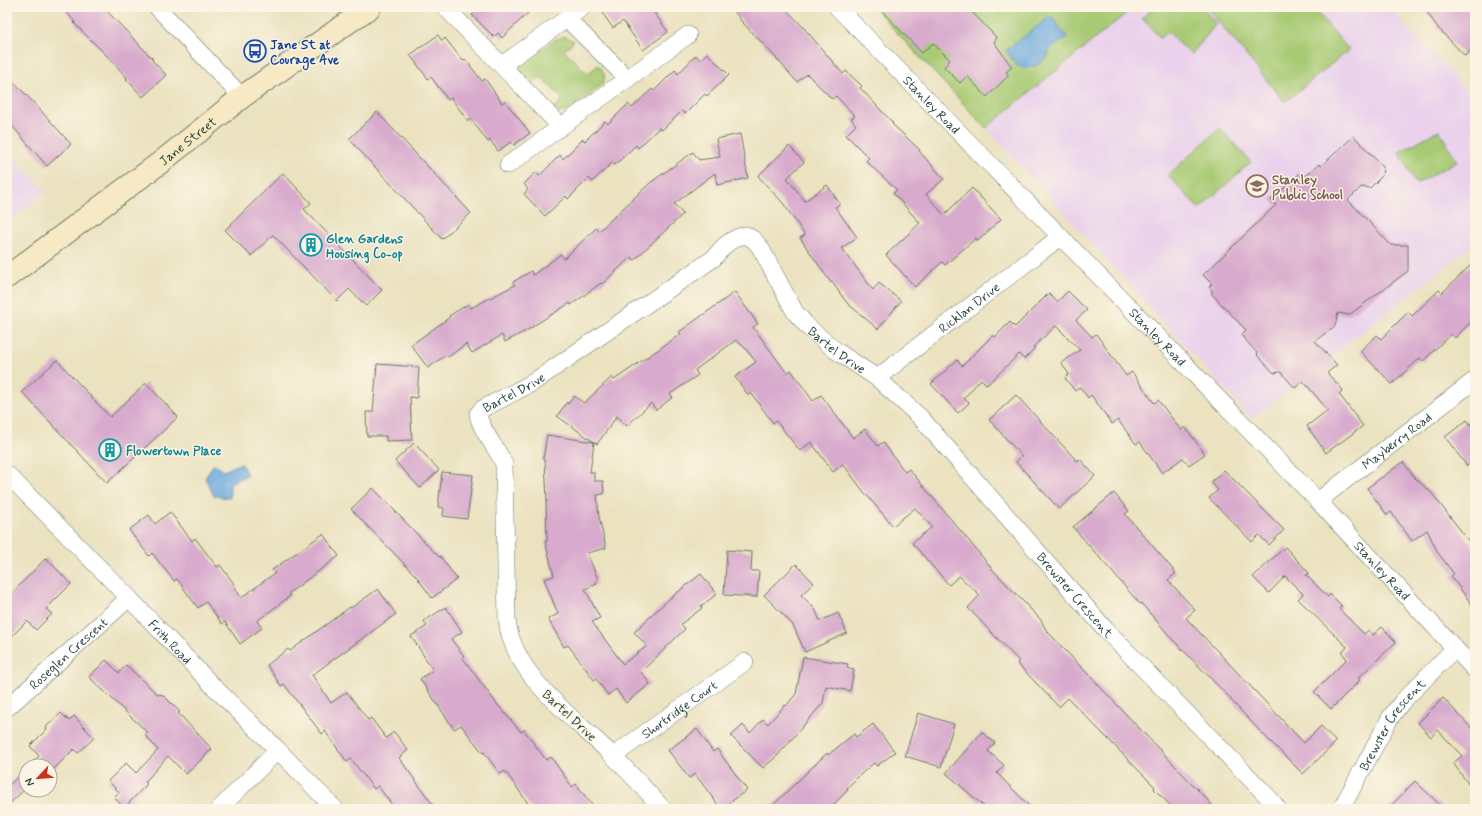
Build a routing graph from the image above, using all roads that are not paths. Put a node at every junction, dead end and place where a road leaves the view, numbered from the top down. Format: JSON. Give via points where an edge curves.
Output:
{"nodes":[{"id":1,"x":157,"y":7,"type":"edge"},
{"id":2,"x":370,"y":7,"type":"edge"},
{"id":3,"x":445,"y":7,"type":"edge"},
{"id":4,"x":583,"y":7,"type":"edge"},
{"id":5,"x":837,"y":7,"type":"edge"},
{"id":6,"x":567,"y":19,"type":"junction"},
{"id":7,"x":688,"y":35,"type":"dead end"},
{"id":8,"x":502,"y":65,"type":"junction"},
{"id":9,"x":628,"y":79,"type":"junction"},
{"id":10,"x":242,"y":97,"type":"junction"},
{"id":11,"x":561,"y":127,"type":"junction"},
{"id":12,"x":508,"y":165,"type":"dead end"},
{"id":13,"x":1060,"y":237,"type":"junction"},
{"id":14,"x":7,"y":277,"type":"edge"},
{"id":15,"x":878,"y":378,"type":"junction"},
{"id":16,"x":1475,"y":380,"type":"edge"},
{"id":17,"x":7,"y":474,"type":"edge"},
{"id":18,"x":1318,"y":500,"type":"junction"},
{"id":19,"x":129,"y":598,"type":"junction"},
{"id":20,"x":1454,"y":649,"type":"junction"},
{"id":21,"x":745,"y":662,"type":"dead end"},
{"id":22,"x":1475,"y":670,"type":"edge"},
{"id":23,"x":7,"y":708,"type":"edge"},
{"id":24,"x":278,"y":750,"type":"junction"},
{"id":25,"x":613,"y":756,"type":"junction"},
{"id":26,"x":219,"y":809,"type":"edge"},
{"id":27,"x":335,"y":809,"type":"edge"},
{"id":28,"x":663,"y":809,"type":"edge"},
{"id":29,"x":1278,"y":809,"type":"edge"},
{"id":30,"x":1341,"y":809,"type":"edge"}],
"edges":[{"from":1,"to":10,"type":"street"},
{"from":2,"to":10,"type":"main road","name":"Jane Street"},
{"from":3,"to":8,"type":"street"},
{"from":4,"to":6,"type":"street"},
{"from":5,"to":13,"type":"street","name":"Stanley Road"},
{"from":6,"to":8,"type":"street"},
{"from":6,"to":9,"type":"street"},
{"from":7,"to":9,"type":"street"},
{"from":8,"to":11,"type":"street"},
{"from":9,"to":11,"type":"street"},
{"from":10,"to":14,"type":"main road","name":"Jane Street","via":[[161,162]]},
{"from":11,"to":12,"type":"street"},
{"from":13,"to":15,"type":"street","name":"Ricklan Drive"},
{"from":13,"to":18,"type":"street","name":"Stanley Road"},
{"from":15,"to":25,"type":"street","name":"Bartel Drive","via":[[835,350],[808,327],[796,312],[760,247],[746,235],[736,237],[714,258],[532,383],[482,409],[478,414],[479,421],[504,464],[507,619],[510,639],[537,684]]},
{"from":15,"to":29,"type":"street","name":"Brewster Crescent","via":[[920,417],[1106,630]]},
{"from":16,"to":18,"type":"street","name":"Mayberry Road"},
{"from":17,"to":19,"type":"street","name":"Frith Road"},
{"from":18,"to":20,"type":"street","name":"Stanley Road"},
{"from":19,"to":23,"type":"street","name":"Roseglen Crescent"},
{"from":19,"to":24,"type":"street","name":"Frith Road"},
{"from":20,"to":22,"type":"street","name":"Stanley Road"},
{"from":20,"to":30,"type":"street","name":"Brewster Crescent","via":[[1402,702],[1390,718]]},
{"from":21,"to":25,"type":"street","name":"Shortridge Court"},
{"from":24,"to":26,"type":"street"},
{"from":24,"to":27,"type":"street","name":"Frith Road"},
{"from":25,"to":28,"type":"street","name":"Bartel Drive"}]}
